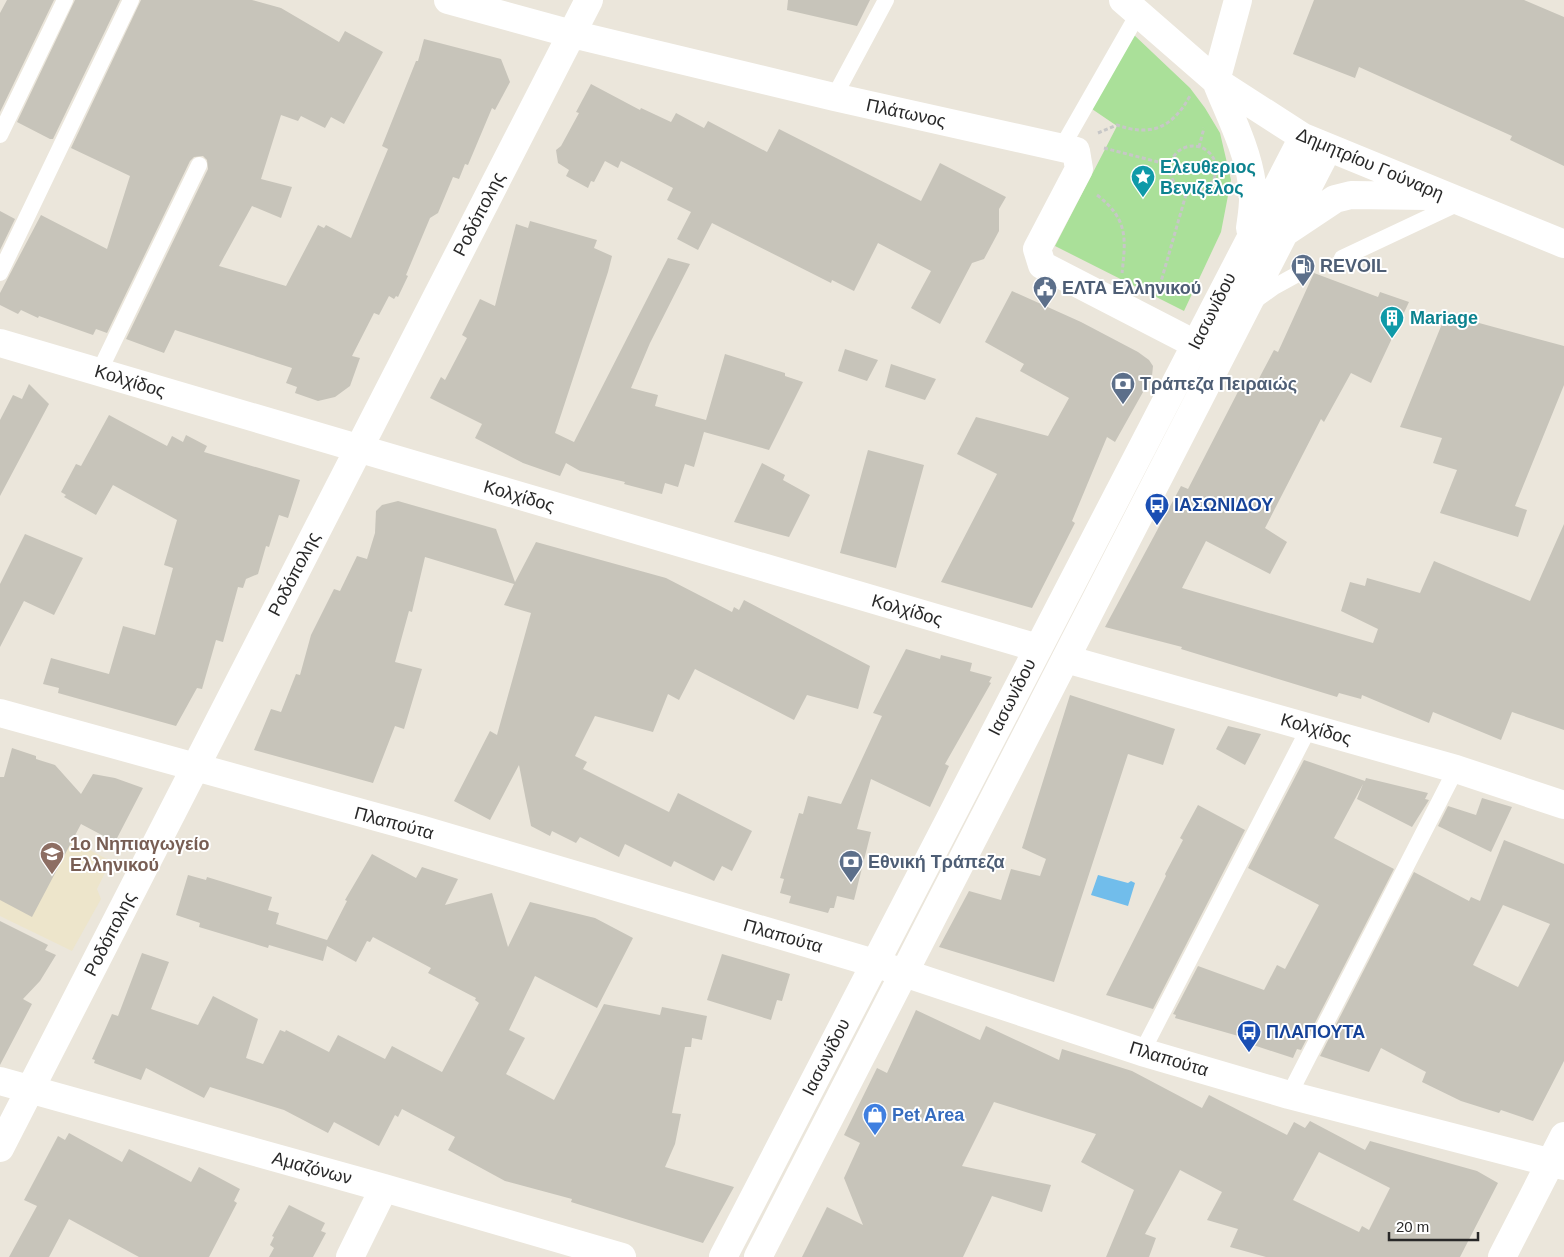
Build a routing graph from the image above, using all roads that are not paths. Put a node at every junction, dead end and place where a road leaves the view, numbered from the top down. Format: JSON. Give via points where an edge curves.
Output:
{"nodes":[{"id":1,"x":65,"y":0,"type":"edge"},
{"id":2,"x":131,"y":0,"type":"edge"},
{"id":3,"x":448,"y":0,"type":"edge"},
{"id":4,"x":589,"y":0,"type":"edge"},
{"id":5,"x":886,"y":0,"type":"edge"},
{"id":6,"x":1238,"y":0,"type":"edge"},
{"id":7,"x":1130,"y":7,"type":"edge"},
{"id":8,"x":572,"y":34,"type":"junction"},
{"id":9,"x":1216,"y":81,"type":"junction"},
{"id":10,"x":834,"y":97,"type":"junction"},
{"id":11,"x":0,"y":135,"type":"edge"},
{"id":12,"x":1303,"y":137,"type":"junction"},
{"id":13,"x":1328,"y":148,"type":"junction"},
{"id":14,"x":1069,"y":149,"type":"junction"},
{"id":15,"x":200,"y":166,"type":"dead end"},
{"id":16,"x":1456,"y":200,"type":"junction"},
{"id":17,"x":1286,"y":232,"type":"junction"},
{"id":18,"x":1247,"y":243,"type":"junction"},
{"id":19,"x":1564,"y":244,"type":"edge"},
{"id":20,"x":1342,"y":258,"type":"dead end"},
{"id":21,"x":1305,"y":270,"type":"dead end"},
{"id":22,"x":0,"y":273,"type":"edge"},
{"id":23,"x":1247,"y":306,"type":"junction"},
{"id":24,"x":0,"y":343,"type":"edge"},
{"id":25,"x":1195,"y":344,"type":"junction"},
{"id":26,"x":99,"y":372,"type":"junction"},
{"id":27,"x":359,"y":449,"type":"junction"},
{"id":28,"x":1038,"y":648,"type":"junction"},
{"id":29,"x":1066,"y":659,"type":"junction"},
{"id":30,"x":0,"y":712,"type":"edge"},
{"id":31,"x":1309,"y":728,"type":"junction"},
{"id":32,"x":195,"y":768,"type":"junction"},
{"id":33,"x":1456,"y":769,"type":"junction"},
{"id":34,"x":1564,"y":804,"type":"edge"},
{"id":35,"x":874,"y":963,"type":"junction"},
{"id":36,"x":904,"y":973,"type":"junction"},
{"id":37,"x":1142,"y":1052,"type":"junction"},
{"id":38,"x":0,"y":1081,"type":"edge"},
{"id":39,"x":30,"y":1090,"type":"junction"},
{"id":40,"x":1289,"y":1095,"type":"junction"},
{"id":41,"x":1564,"y":1136,"type":"edge"},
{"id":42,"x":0,"y":1148,"type":"edge"},
{"id":43,"x":1557,"y":1164,"type":"edge"},
{"id":44,"x":384,"y":1188,"type":"junction"},
{"id":45,"x":350,"y":1257,"type":"edge"},
{"id":46,"x":622,"y":1257,"type":"edge"},
{"id":47,"x":723,"y":1257,"type":"edge"},
{"id":48,"x":758,"y":1257,"type":"edge"},
{"id":49,"x":1502,"y":1257,"type":"edge"}],
"edges":[{"from":1,"to":11,"type":"lane"},
{"from":2,"to":22,"type":"lane"},
{"from":3,"to":8,"type":"street","name":"Πλάτωνος"},
{"from":4,"to":8,"type":"street","name":"Ροδόπολης"},
{"from":5,"to":10,"type":"lane"},
{"from":6,"to":9,"type":"street"},
{"from":7,"to":9,"type":"street","name":"Δημητρίου Γούναρη"},
{"from":7,"to":14,"type":"lane"},
{"from":8,"to":10,"type":"street","name":"Πλάτωνος"},
{"from":8,"to":27,"type":"street","name":"Ροδόπολης"},
{"from":9,"to":12,"type":"street","name":"Δημητρίου Γούναρη"},
{"from":9,"to":18,"type":"street","via":[[1234,121],[1252,184],[1253,205]]},
{"from":10,"to":14,"type":"street","name":"Πλάτωνος"},
{"from":12,"to":13,"type":"street","name":"Δημητρίου Γούναρη"},
{"from":12,"to":18,"type":"street","name":"Ιασωνίδου"},
{"from":13,"to":16,"type":"street","name":"Δημητρίου Γούναρη"},
{"from":13,"to":17,"type":"street","name":"Ιασωνίδου"},
{"from":14,"to":25,"type":"street","via":[[1079,169],[1037,249],[1042,265]]},
{"from":15,"to":26,"type":"lane"},
{"from":16,"to":17,"type":"street","via":[[1351,195],[1335,199]]},
{"from":16,"to":19,"type":"street","name":"Δημητρίου Γούναρη"},
{"from":16,"to":20,"type":"lane"},
{"from":17,"to":23,"type":"street","name":"Ιασωνίδου"},
{"from":18,"to":25,"type":"street","name":"Ιασωνίδου"},
{"from":21,"to":23,"type":"lane"},
{"from":23,"to":29,"type":"street","name":"Ιασωνίδου"},
{"from":24,"to":26,"type":"street","name":"Κολχίδος"},
{"from":25,"to":28,"type":"street","name":"Ιασωνίδου"},
{"from":26,"to":27,"type":"street","name":"Κολχίδος"},
{"from":27,"to":28,"type":"street","name":"Κολχίδος"},
{"from":27,"to":32,"type":"street","name":"Ροδόπολης"},
{"from":28,"to":35,"type":"street","name":"Ιασωνίδου"},
{"from":29,"to":31,"type":"street","name":"Κολχίδος"},
{"from":29,"to":36,"type":"street","name":"Ιασωνίδου"},
{"from":30,"to":32,"type":"street","name":"Πλαπούτα"},
{"from":31,"to":33,"type":"street","name":"Κολχίδος"},
{"from":31,"to":37,"type":"lane"},
{"from":32,"to":35,"type":"street","name":"Πλαπούτα","via":[[420,829]]},
{"from":32,"to":39,"type":"street","name":"Ροδόπολης"},
{"from":33,"to":34,"type":"street","name":"Κολχίδος"},
{"from":33,"to":40,"type":"lane"},
{"from":35,"to":36,"type":"street","name":"Πλαπούτα"},
{"from":35,"to":47,"type":"street","name":"Ιασωνίδου"},
{"from":36,"to":37,"type":"street","name":"Πλαπούτα"},
{"from":36,"to":48,"type":"street","name":"Ιασωνίδου"},
{"from":37,"to":40,"type":"street","name":"Πλαπούτα"},
{"from":38,"to":39,"type":"street","name":"Αμαζόνων"},
{"from":39,"to":42,"type":"street","name":"Ροδόπολης"},
{"from":39,"to":44,"type":"street","name":"Αμαζόνων"},
{"from":40,"to":43,"type":"street","name":"Πλαπούτα"},
{"from":41,"to":43,"type":"street"},
{"from":43,"to":49,"type":"street"},
{"from":44,"to":45,"type":"street"},
{"from":44,"to":46,"type":"street","name":"Αμαζόνων"}]}
